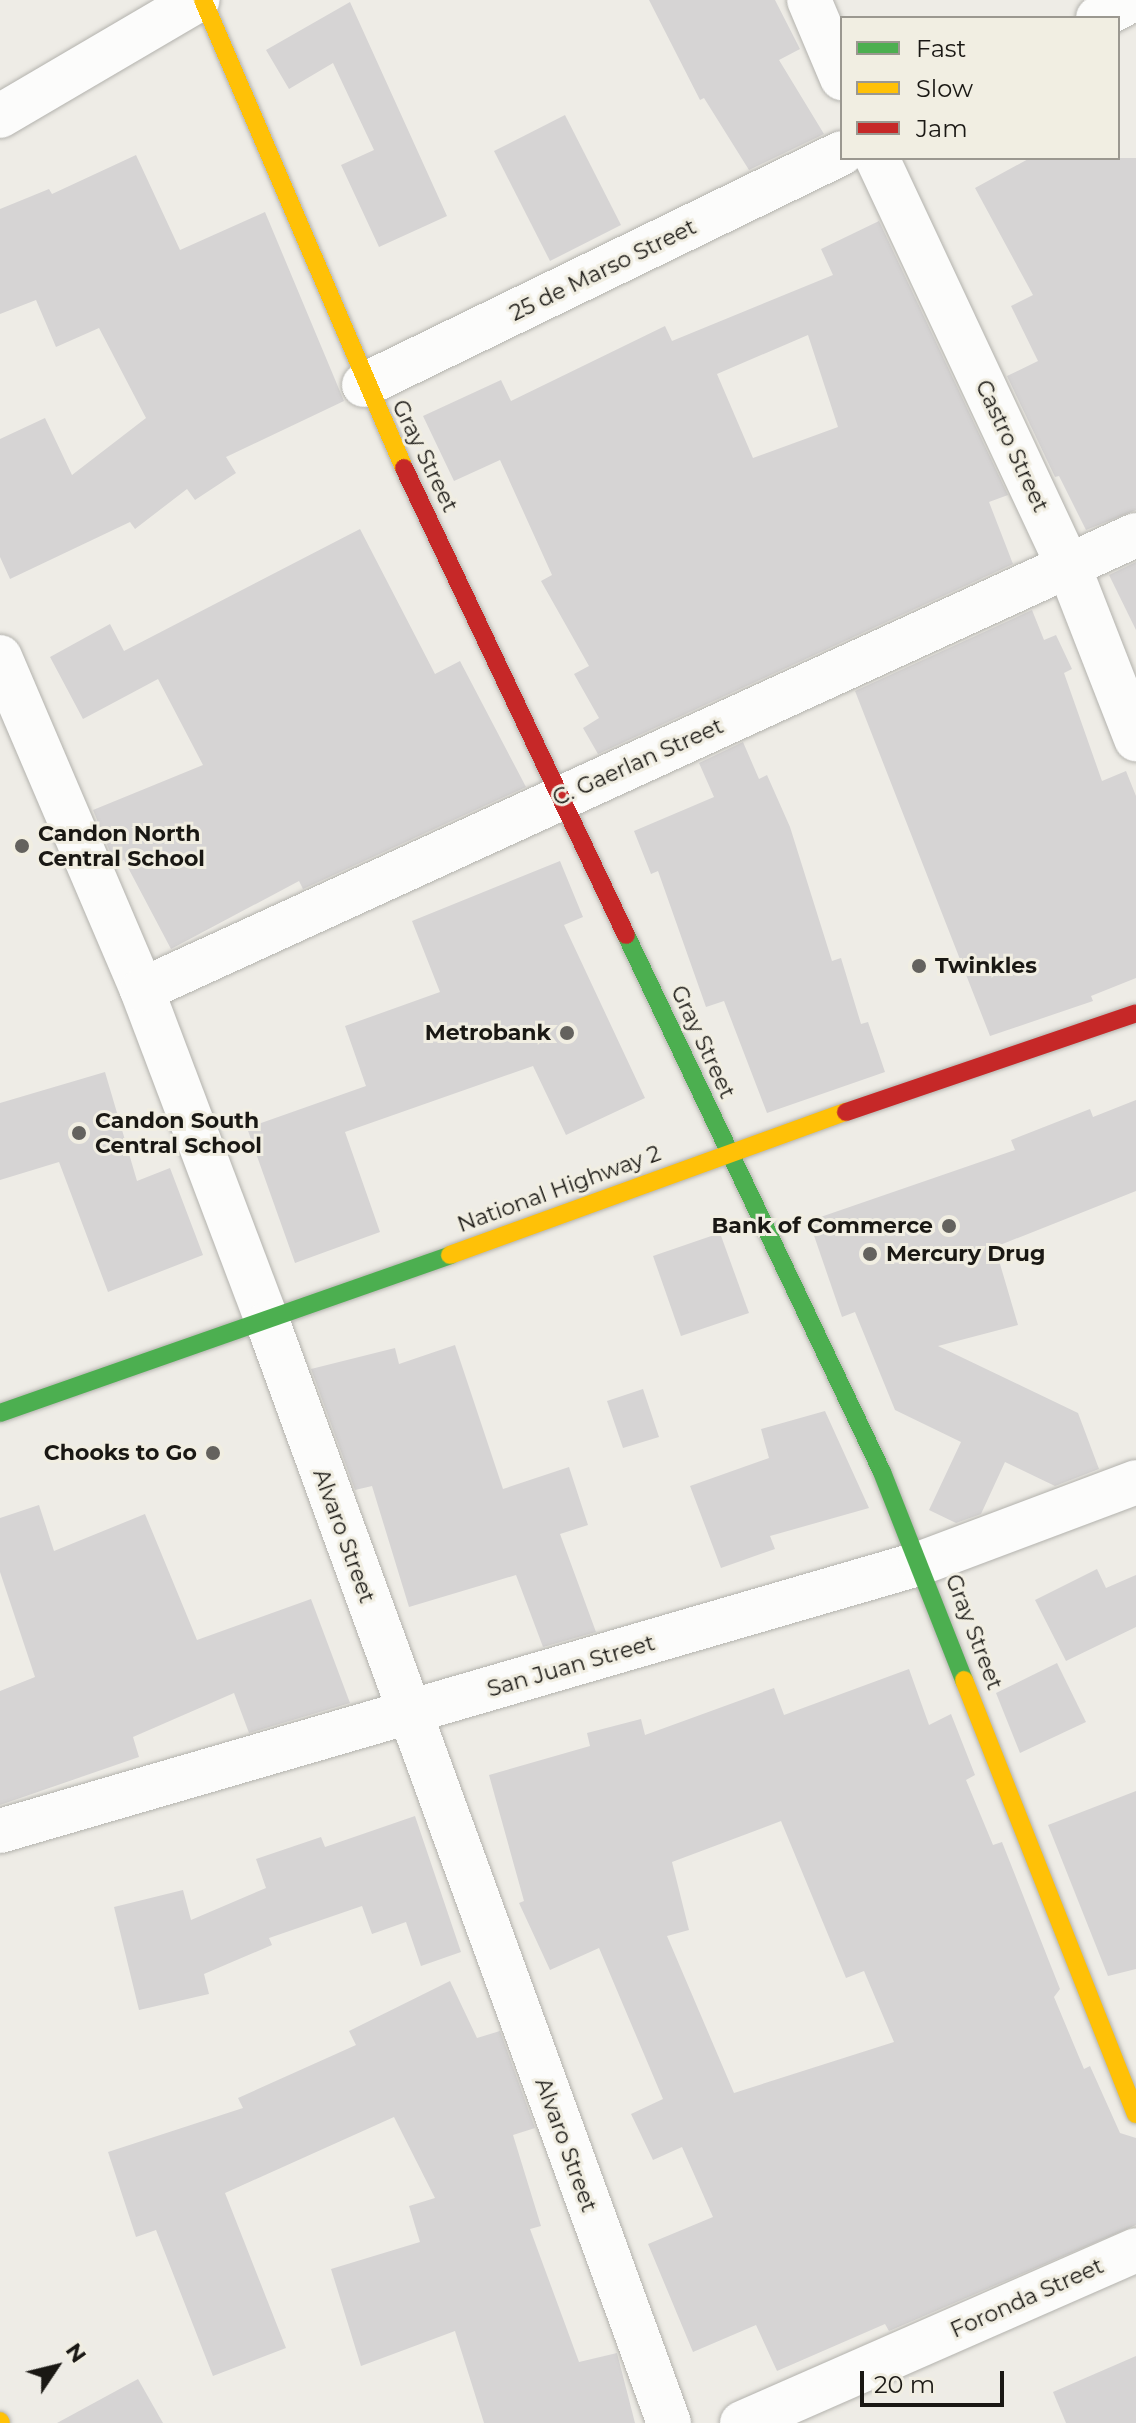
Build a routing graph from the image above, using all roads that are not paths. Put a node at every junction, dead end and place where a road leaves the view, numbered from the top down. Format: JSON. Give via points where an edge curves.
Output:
{"nodes":[{"id":1,"x":201,"y":0,"type":"edge"},
{"id":2,"x":809,"y":0,"type":"edge"},
{"id":3,"x":1132,"y":0,"type":"edge"},
{"id":4,"x":1102,"y":16,"type":"edge"},
{"id":5,"x":840,"y":73,"type":"edge"},
{"id":6,"x":0,"y":116,"type":"edge"},
{"id":7,"x":840,"y":154,"type":"edge"},
{"id":8,"x":878,"y":160,"type":"edge"},
{"id":9,"x":364,"y":385,"type":"junction"},
{"id":10,"x":1136,"y":535,"type":"edge"},
{"id":11,"x":1069,"y":567,"type":"junction"},
{"id":12,"x":0,"y":657,"type":"edge"},
{"id":13,"x":1136,"y":739,"type":"edge"},
{"id":14,"x":562,"y":796,"type":"junction"},
{"id":15,"x":142,"y":990,"type":"junction"},
{"id":16,"x":1136,"y":1013,"type":"edge"},
{"id":17,"x":729,"y":1152,"type":"junction"},
{"id":18,"x":268,"y":1323,"type":"junction"},
{"id":19,"x":0,"y":1413,"type":"edge"},
{"id":20,"x":1136,"y":1482,"type":"edge"},
{"id":21,"x":921,"y":1563,"type":"junction"},
{"id":22,"x":408,"y":1714,"type":"junction"},
{"id":23,"x":0,"y":1831,"type":"edge"},
{"id":24,"x":1136,"y":2114,"type":"edge"},
{"id":25,"x":1136,"y":2250,"type":"edge"},
{"id":26,"x":669,"y":2423,"type":"edge"},
{"id":27,"x":742,"y":2423,"type":"edge"}],
"edges":[{"from":1,"to":6,"type":"street"},
{"from":1,"to":9,"type":"street","name":"Gray Street"},
{"from":2,"to":5,"type":"street"},
{"from":3,"to":4,"type":"street"},
{"from":7,"to":9,"type":"street","name":"25 de Marso Street"},
{"from":8,"to":11,"type":"street","name":"Castro Street"},
{"from":9,"to":14,"type":"street","name":"Gray Street"},
{"from":10,"to":11,"type":"street","name":"C. Gaerlan Street"},
{"from":11,"to":13,"type":"street","name":"Castro Street"},
{"from":11,"to":14,"type":"street","name":"C. Gaerlan Street"},
{"from":12,"to":15,"type":"street","name":"Alvaro Street"},
{"from":14,"to":15,"type":"street","name":"C. Gaerlan Street"},
{"from":14,"to":17,"type":"street","name":"Gray Street"},
{"from":15,"to":18,"type":"street","name":"Alvaro Street"},
{"from":16,"to":17,"type":"street","name":"National Highway 2"},
{"from":17,"to":18,"type":"street","name":"National Highway 2"},
{"from":17,"to":21,"type":"street","name":"Gray Street"},
{"from":18,"to":19,"type":"street","name":"National Highway 2"},
{"from":18,"to":22,"type":"street","name":"Alvaro Street"},
{"from":20,"to":21,"type":"street","name":"San Juan Street"},
{"from":21,"to":22,"type":"street","name":"San Juan Street"},
{"from":21,"to":24,"type":"street","name":"Gray Street"},
{"from":22,"to":23,"type":"street","name":"San Juan Street"},
{"from":22,"to":26,"type":"street","name":"Alvaro Street"},
{"from":25,"to":27,"type":"street","name":"Foronda Street"}]}
